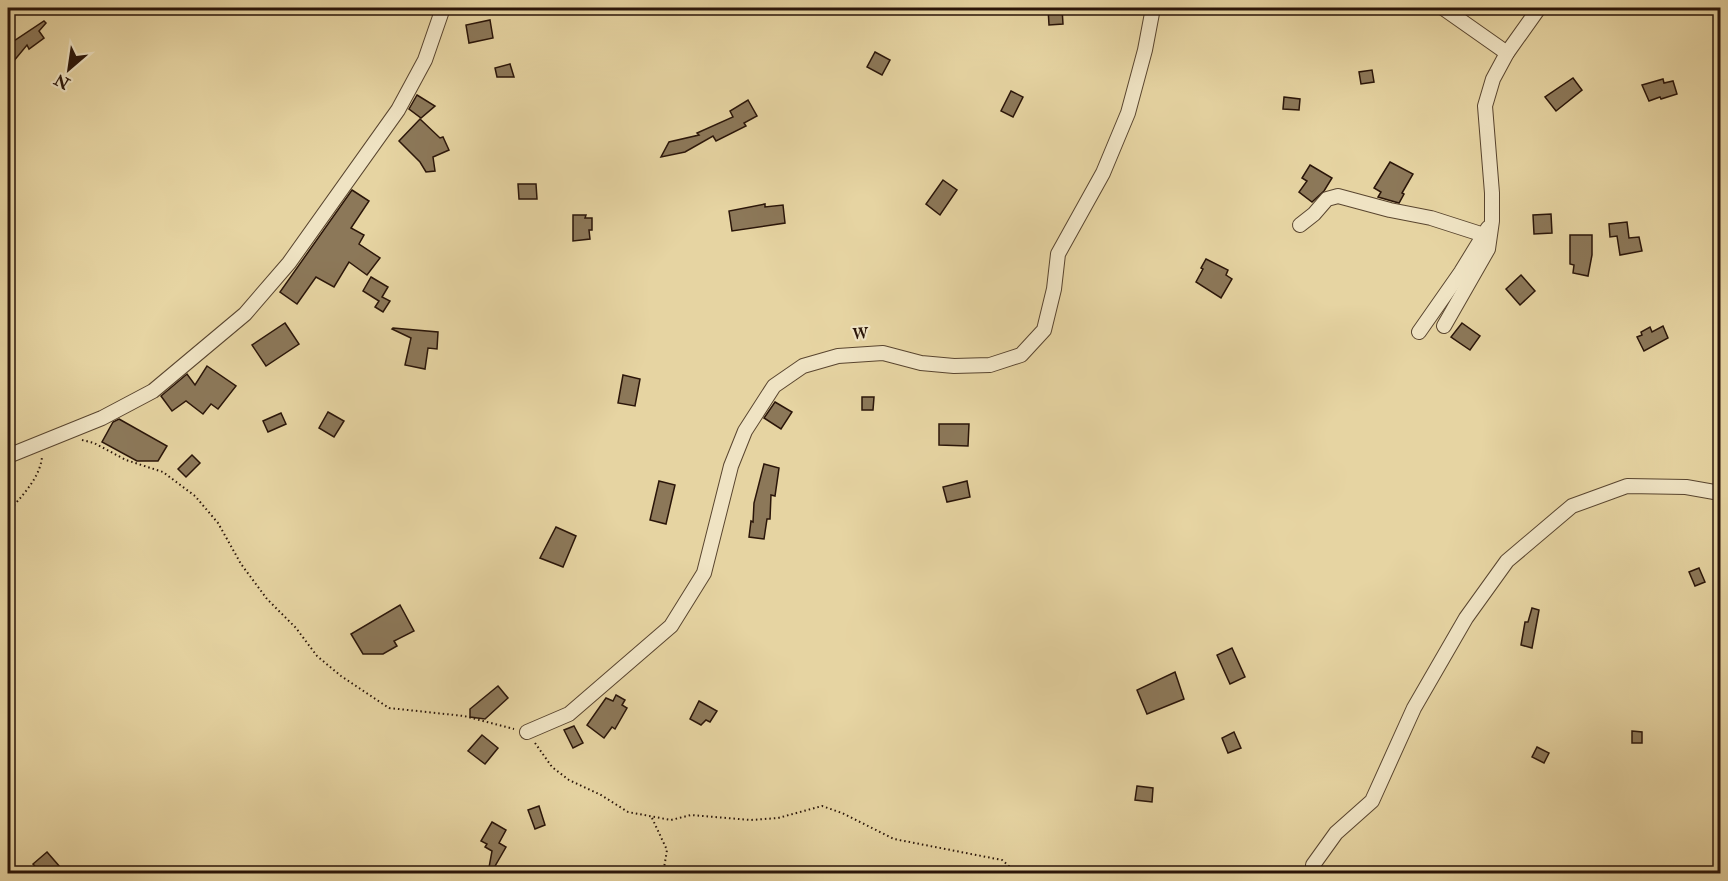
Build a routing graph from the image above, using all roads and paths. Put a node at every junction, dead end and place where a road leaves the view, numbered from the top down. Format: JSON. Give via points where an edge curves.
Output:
{"nodes":[{"id":1,"x":443,"y":8,"type":"edge"},
{"id":2,"x":1153,"y":8,"type":"edge"},
{"id":3,"x":1443,"y":8,"type":"edge"},
{"id":4,"x":1539,"y":8,"type":"edge"},
{"id":5,"x":1507,"y":53,"type":"junction"},
{"id":6,"x":1492,"y":221,"type":"junction"},
{"id":7,"x":1300,"y":225,"type":"dead end"},
{"id":8,"x":1484,"y":235,"type":"junction"},
{"id":9,"x":1444,"y":327,"type":"dead end"},
{"id":10,"x":1419,"y":332,"type":"dead end"},
{"id":11,"x":61,"y":435,"type":"junction"},
{"id":12,"x":43,"y":442,"type":"junction"},
{"id":13,"x":8,"y":456,"type":"edge"},
{"id":14,"x":1720,"y":493,"type":"edge"},
{"id":15,"x":8,"y":512,"type":"edge"},
{"id":16,"x":527,"y":732,"type":"junction"},
{"id":17,"x":652,"y":818,"type":"junction"},
{"id":18,"x":1313,"y":865,"type":"dead end"},
{"id":19,"x":663,"y":873,"type":"edge"},
{"id":20,"x":1018,"y":873,"type":"edge"}],
"edges":[{"from":1,"to":11,"type":"street","via":[[425,60],[398,110],[290,263],[245,314],[153,391]]},
{"from":2,"to":16,"type":"street","name":"w","via":[[1128,113],[1103,173],[1058,254],[1044,330],[1021,355],[990,365],[921,363],[883,353],[838,356],[803,366],[774,386],[745,432],[731,465],[704,573],[671,626],[570,714]]},
{"from":3,"to":5,"type":"street"},
{"from":4,"to":5,"type":"street"},
{"from":5,"to":6,"type":"street","via":[[1492,79],[1485,106]]},
{"from":6,"to":8,"type":"street"},
{"from":6,"to":9,"type":"street","via":[[1488,249]]},
{"from":7,"to":8,"type":"street","via":[[1327,199],[1338,196]]},
{"from":8,"to":10,"type":"street"},
{"from":11,"to":12,"type":"street"},
{"from":11,"to":16,"type":"path","via":[[94,443],[126,460],[163,472],[195,496],[218,523],[241,564],[317,656],[389,708],[464,716]]},
{"from":12,"to":13,"type":"street"},
{"from":12,"to":15,"type":"path","via":[[41,466]]},
{"from":14,"to":18,"type":"street","via":[[1686,487],[1628,486],[1572,506],[1507,561],[1466,618],[1414,708],[1372,801],[1336,833]]},
{"from":16,"to":17,"type":"path","via":[[552,767],[569,780],[628,812]]},
{"from":17,"to":19,"type":"path","via":[[667,850]]},
{"from":17,"to":20,"type":"path","via":[[778,818],[822,806],[894,839],[1002,860]]}]}
